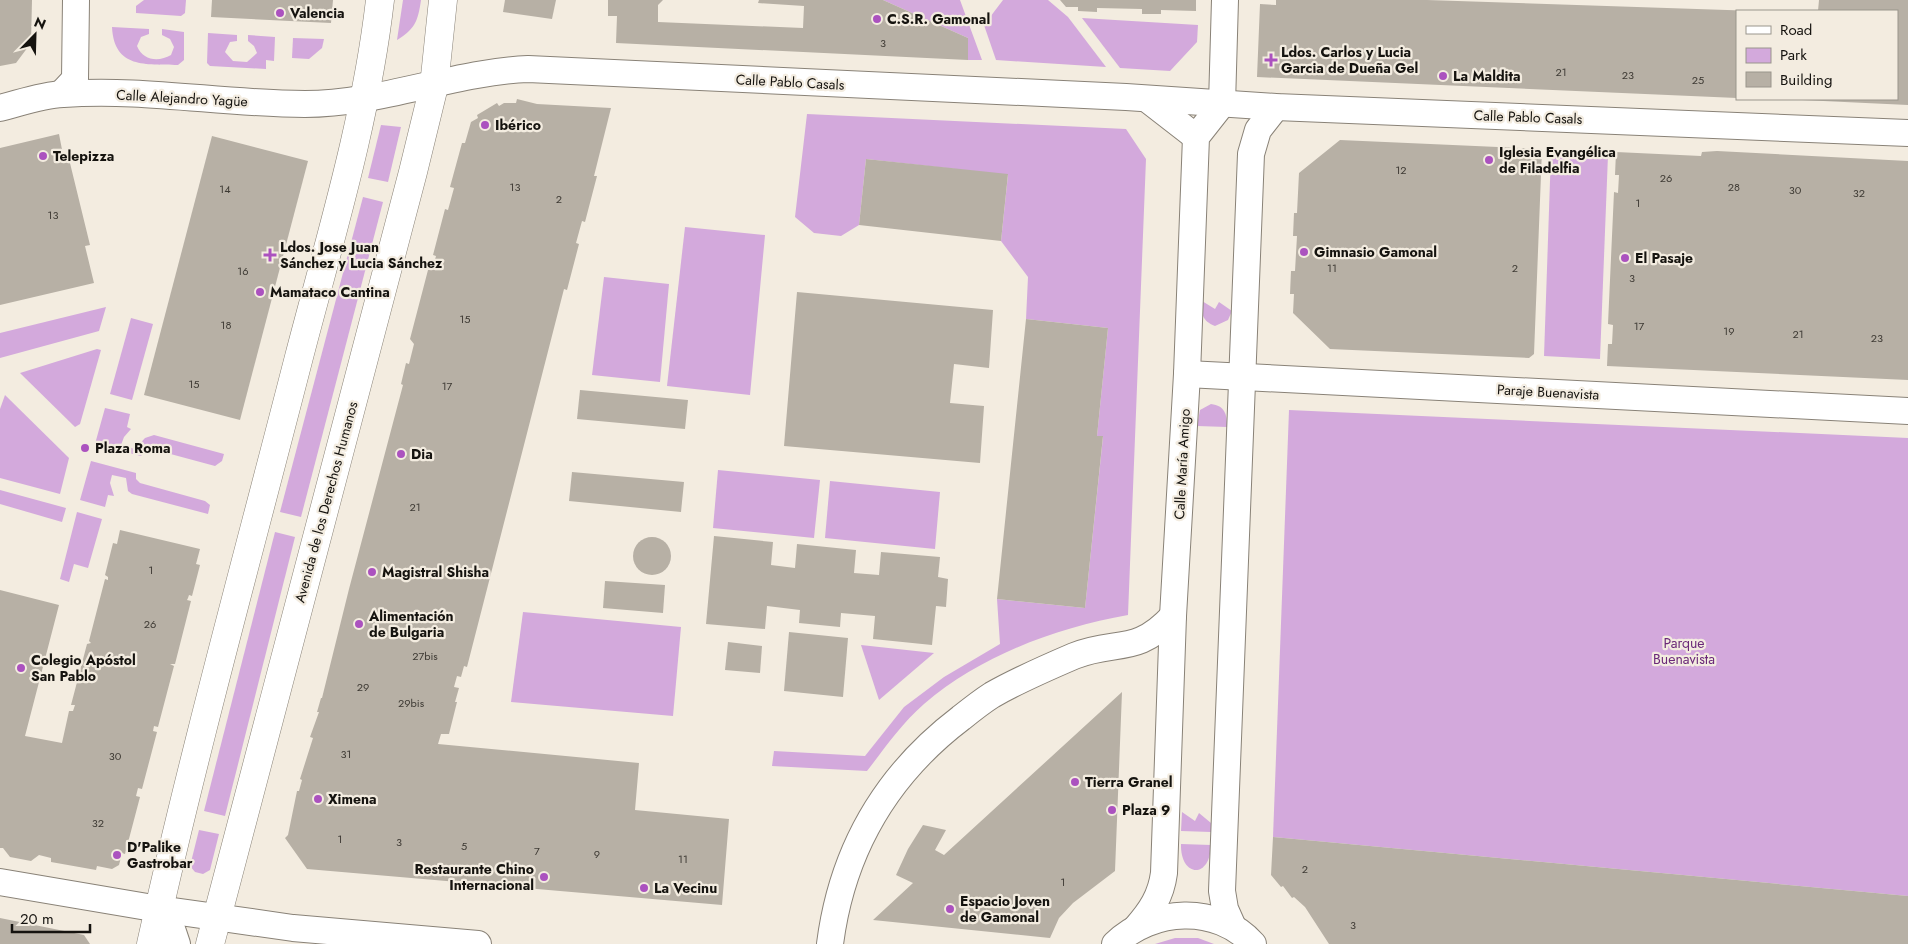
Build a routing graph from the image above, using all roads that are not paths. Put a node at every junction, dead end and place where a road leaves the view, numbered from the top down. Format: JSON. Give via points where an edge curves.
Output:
{"nodes":[{"id":1,"x":76,"y":0,"type":"edge"},
{"id":2,"x":380,"y":0,"type":"edge"},
{"id":3,"x":443,"y":0,"type":"edge"},
{"id":4,"x":1225,"y":0,"type":"edge"},
{"id":5,"x":434,"y":86,"type":"junction"},
{"id":6,"x":61,"y":94,"type":"junction"},
{"id":7,"x":366,"y":98,"type":"junction"},
{"id":8,"x":1147,"y":99,"type":"junction"},
{"id":9,"x":1222,"y":104,"type":"junction"},
{"id":10,"x":1276,"y":107,"type":"junction"},
{"id":11,"x":0,"y":108,"type":"edge"},
{"id":12,"x":1908,"y":133,"type":"edge"},
{"id":13,"x":1196,"y":138,"type":"junction"},
{"id":14,"x":1187,"y":374,"type":"junction"},
{"id":15,"x":1244,"y":377,"type":"junction"},
{"id":16,"x":1908,"y":411,"type":"edge"},
{"id":17,"x":1173,"y":616,"type":"junction"},
{"id":18,"x":1128,"y":646,"type":"junction"},
{"id":19,"x":1171,"y":680,"type":"junction"},
{"id":20,"x":0,"y":882,"type":"edge"},
{"id":21,"x":159,"y":909,"type":"junction"},
{"id":22,"x":217,"y":918,"type":"junction"},
{"id":23,"x":1234,"y":927,"type":"junction"},
{"id":24,"x":1136,"y":928,"type":"junction"},
{"id":25,"x":151,"y":944,"type":"edge"},
{"id":26,"x":177,"y":944,"type":"edge"},
{"id":27,"x":210,"y":944,"type":"edge"},
{"id":28,"x":478,"y":944,"type":"edge"},
{"id":29,"x":830,"y":944,"type":"edge"},
{"id":30,"x":1115,"y":944,"type":"edge"},
{"id":31,"x":1253,"y":944,"type":"edge"}],
"edges":[{"from":1,"to":6,"type":"street","via":[[75,79]]},
{"from":2,"to":7,"type":"street"},
{"from":3,"to":5,"type":"street","name":"Avenida de los Derechos Humanos"},
{"from":4,"to":9,"type":"street"},
{"from":5,"to":7,"type":"street"},
{"from":5,"to":8,"type":"street","name":"Calle Pablo Casals","via":[[488,72],[528,69]]},
{"from":5,"to":22,"type":"street","name":"Avenida de los Derechos Humanos"},
{"from":6,"to":7,"type":"street","name":"Calle Alejandro Yagüe","via":[[306,104]]},
{"from":6,"to":11,"type":"street","name":"Calle Alejandro Yagüe"},
{"from":7,"to":21,"type":"street"},
{"from":8,"to":9,"type":"street","name":"Calle Pablo Casals"},
{"from":8,"to":13,"type":"street"},
{"from":9,"to":10,"type":"street","name":"Calle Pablo Casals"},
{"from":9,"to":13,"type":"street"},
{"from":10,"to":12,"type":"street","name":"Calle Pablo Casals"},
{"from":10,"to":15,"type":"street","via":[[1258,130],[1251,154]]},
{"from":13,"to":14,"type":"street","name":"Calle María Amigo"},
{"from":14,"to":15,"type":"street","name":"Paraje Buenavista"},
{"from":14,"to":17,"type":"street","name":"Calle María Amigo"},
{"from":15,"to":16,"type":"street","name":"Paraje Buenavista"},
{"from":15,"to":23,"type":"street","via":[[1222,891],[1225,909]]},
{"from":17,"to":18,"type":"street","via":[[1161,629]]},
{"from":17,"to":19,"type":"street","name":"Calle María Amigo"},
{"from":18,"to":19,"type":"street","via":[[1158,664]]},
{"from":18,"to":29,"type":"street","via":[[1082,653],[990,696],[921,752],[888,790],[856,847],[842,879]]},
{"from":19,"to":24,"type":"street","name":"Calle María Amigo","via":[[1162,887],[1150,912]]},
{"from":20,"to":21,"type":"street"},
{"from":21,"to":22,"type":"street"},
{"from":21,"to":25,"type":"street"},
{"from":21,"to":26,"type":"street","via":[[170,923]]},
{"from":22,"to":27,"type":"street","name":"Avenida de los Derechos Humanos"},
{"from":22,"to":28,"type":"street"},
{"from":23,"to":24,"type":"street","via":[[1216,920],[1175,916],[1153,920]]},
{"from":23,"to":31,"type":"street"},
{"from":24,"to":30,"type":"street"}]}
